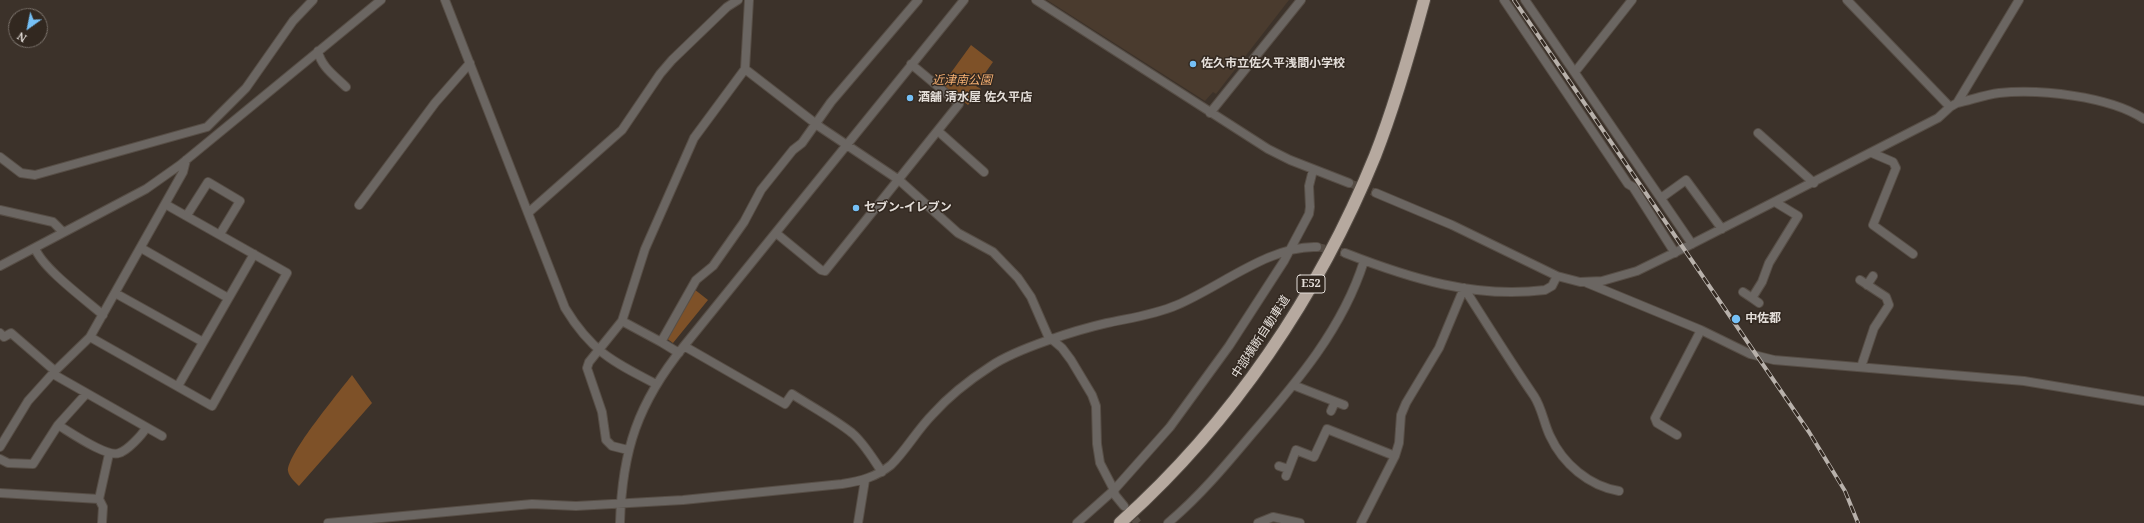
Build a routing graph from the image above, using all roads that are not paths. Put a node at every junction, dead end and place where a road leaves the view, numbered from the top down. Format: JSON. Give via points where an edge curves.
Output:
{"nodes":[{"id":1,"x":313,"y":0,"type":"edge"},
{"id":2,"x":381,"y":0,"type":"edge"},
{"id":3,"x":445,"y":0,"type":"edge"},
{"id":4,"x":738,"y":0,"type":"edge"},
{"id":5,"x":749,"y":0,"type":"edge"},
{"id":6,"x":918,"y":0,"type":"edge"},
{"id":7,"x":964,"y":0,"type":"edge"},
{"id":8,"x":1036,"y":0,"type":"edge"},
{"id":9,"x":1301,"y":0,"type":"edge"},
{"id":10,"x":1424,"y":0,"type":"edge"},
{"id":11,"x":1504,"y":0,"type":"edge"},
{"id":12,"x":1525,"y":0,"type":"edge"},
{"id":13,"x":1632,"y":0,"type":"edge"},
{"id":14,"x":1847,"y":0,"type":"edge"},
{"id":15,"x":2019,"y":0,"type":"edge"},
{"id":16,"x":318,"y":51,"type":"junction"},
{"id":17,"x":470,"y":63,"type":"junction"},
{"id":18,"x":911,"y":64,"type":"junction"},
{"id":19,"x":745,"y":69,"type":"junction"},
{"id":20,"x":1574,"y":72,"type":"junction"},
{"id":21,"x":346,"y":87,"type":"dead end"},
{"id":22,"x":1953,"y":105,"type":"junction"},
{"id":23,"x":1210,"y":113,"type":"junction"},
{"id":24,"x":2144,"y":119,"type":"edge"},
{"id":25,"x":816,"y":124,"type":"junction"},
{"id":26,"x":207,"y":127,"type":"junction"},
{"id":27,"x":938,"y":131,"type":"junction"},
{"id":28,"x":1758,"y":133,"type":"dead end"},
{"id":29,"x":214,"y":135,"type":"junction"},
{"id":30,"x":846,"y":145,"type":"junction"},
{"id":31,"x":1872,"y":153,"type":"junction"},
{"id":32,"x":0,"y":156,"type":"edge"},
{"id":33,"x":186,"y":160,"type":"junction"},
{"id":34,"x":1313,"y":170,"type":"junction"},
{"id":35,"x":984,"y":172,"type":"dead end"},
{"id":36,"x":899,"y":180,"type":"junction"},
{"id":37,"x":1349,"y":183,"type":"tunnel mouth"},
{"id":38,"x":1814,"y":183,"type":"junction"},
{"id":39,"x":1376,"y":193,"type":"tunnel mouth"},
{"id":40,"x":1660,"y":198,"type":"junction"},
{"id":41,"x":1776,"y":202,"type":"junction"},
{"id":42,"x":166,"y":204,"type":"junction"},
{"id":43,"x":359,"y":205,"type":"dead end"},
{"id":44,"x":0,"y":210,"type":"edge"},
{"id":45,"x":528,"y":213,"type":"junction"},
{"id":46,"x":187,"y":215,"type":"junction"},
{"id":47,"x":1722,"y":229,"type":"junction"},
{"id":48,"x":63,"y":232,"type":"junction"},
{"id":49,"x":776,"y":233,"type":"junction"},
{"id":50,"x":220,"y":234,"type":"junction"},
{"id":51,"x":1692,"y":244,"type":"junction"},
{"id":52,"x":1318,"y":247,"type":"tunnel mouth"},
{"id":53,"x":35,"y":248,"type":"junction"},
{"id":54,"x":141,"y":248,"type":"junction"},
{"id":55,"x":1289,"y":250,"type":"junction"},
{"id":56,"x":1345,"y":253,"type":"tunnel mouth"},
{"id":57,"x":1675,"y":253,"type":"junction"},
{"id":58,"x":254,"y":254,"type":"junction"},
{"id":59,"x":1913,"y":254,"type":"dead end"},
{"id":60,"x":1364,"y":261,"type":"junction"},
{"id":61,"x":0,"y":266,"type":"edge"},
{"id":62,"x":1557,"y":276,"type":"junction"},
{"id":63,"x":1872,"y":276,"type":"dead end"},
{"id":64,"x":1860,"y":280,"type":"dead end"},
{"id":65,"x":1586,"y":282,"type":"junction"},
{"id":66,"x":1867,"y":284,"type":"junction"},
{"id":67,"x":1464,"y":288,"type":"junction"},
{"id":68,"x":1743,"y":292,"type":"dead end"},
{"id":69,"x":115,"y":293,"type":"junction"},
{"id":70,"x":228,"y":298,"type":"junction"},
{"id":71,"x":1752,"y":298,"type":"junction"},
{"id":72,"x":1759,"y":303,"type":"dead end"},
{"id":73,"x":103,"y":315,"type":"junction"},
{"id":74,"x":622,"y":321,"type":"junction"},
{"id":75,"x":1701,"y":330,"type":"junction"},
{"id":76,"x":0,"y":334,"type":"edge"},
{"id":77,"x":90,"y":337,"type":"junction"},
{"id":78,"x":1052,"y":340,"type":"junction"},
{"id":79,"x":203,"y":342,"type":"junction"},
{"id":80,"x":661,"y":342,"type":"junction"},
{"id":81,"x":684,"y":346,"type":"junction"},
{"id":82,"x":598,"y":350,"type":"junction"},
{"id":83,"x":679,"y":353,"type":"junction"},
{"id":84,"x":1861,"y":368,"type":"junction"},
{"id":85,"x":54,"y":373,"type":"junction"},
{"id":86,"x":656,"y":384,"type":"junction"},
{"id":87,"x":1293,"y":385,"type":"junction"},
{"id":88,"x":178,"y":386,"type":"junction"},
{"id":89,"x":86,"y":394,"type":"junction"},
{"id":90,"x":2144,"y":401,"type":"edge"},
{"id":91,"x":1335,"y":402,"type":"junction"},
{"id":92,"x":1344,"y":405,"type":"dead end"},
{"id":93,"x":1331,"y":411,"type":"dead end"},
{"id":94,"x":58,"y":425,"type":"junction"},
{"id":95,"x":146,"y":428,"type":"junction"},
{"id":96,"x":1677,"y":435,"type":"dead end"},
{"id":97,"x":162,"y":436,"type":"dead end"},
{"id":98,"x":0,"y":447,"type":"edge"},
{"id":99,"x":628,"y":450,"type":"junction"},
{"id":100,"x":109,"y":454,"type":"junction"},
{"id":101,"x":1395,"y":456,"type":"junction"},
{"id":102,"x":0,"y":459,"type":"edge"},
{"id":103,"x":1279,"y":466,"type":"dead end"},
{"id":104,"x":882,"y":472,"type":"junction"},
{"id":105,"x":865,"y":480,"type":"junction"},
{"id":106,"x":1114,"y":490,"type":"junction"},
{"id":107,"x":1619,"y":491,"type":"dead end"},
{"id":108,"x":0,"y":493,"type":"edge"},
{"id":109,"x":99,"y":499,"type":"junction"},
{"id":110,"x":620,"y":502,"type":"junction"},
{"id":111,"x":1124,"y":506,"type":"tunnel mouth"},
{"id":112,"x":345,"y":521,"type":"edge"},
{"id":113,"x":102,"y":523,"type":"edge"},
{"id":114,"x":328,"y":523,"type":"edge"},
{"id":115,"x":620,"y":523,"type":"edge"},
{"id":116,"x":858,"y":523,"type":"edge"},
{"id":117,"x":1077,"y":523,"type":"edge"},
{"id":118,"x":1120,"y":523,"type":"edge"},
{"id":119,"x":1168,"y":523,"type":"edge"},
{"id":120,"x":1258,"y":523,"type":"edge"},
{"id":121,"x":1300,"y":523,"type":"edge"},
{"id":122,"x":1361,"y":523,"type":"edge"}],
"edges":[{"from":1,"to":26,"type":"street","via":[[294,21],[246,88]]},
{"from":2,"to":16,"type":"street"},
{"from":3,"to":17,"type":"street"},
{"from":4,"to":45,"type":"street","via":[[727,7],[672,60],[622,130]]},
{"from":5,"to":19,"type":"street"},
{"from":6,"to":25,"type":"street","via":[[867,58]]},
{"from":7,"to":18,"type":"street"},
{"from":8,"to":23,"type":"street"},
{"from":9,"to":23,"type":"street"},
{"from":10,"to":118,"type":"highway","name":"中部横断自動車道","number":"E52","via":[[1375,154],[1358,196],[1315,278],[1282,332],[1237,397],[1175,469]]},
{"from":11,"to":57,"type":"street","via":[[1628,184],[1633,187]]},
{"from":12,"to":20,"type":"street"},
{"from":13,"to":20,"type":"street"},
{"from":14,"to":22,"type":"street"},
{"from":15,"to":22,"type":"street"},
{"from":16,"to":21,"type":"street","via":[[326,68]]},
{"from":16,"to":29,"type":"street"},
{"from":17,"to":43,"type":"street","via":[[435,103]]},
{"from":17,"to":45,"type":"street"},
{"from":18,"to":27,"type":"street","via":[[959,104]]},
{"from":18,"to":30,"type":"street"},
{"from":19,"to":25,"type":"street"},
{"from":19,"to":74,"type":"street","via":[[688,150],[644,249]]},
{"from":20,"to":40,"type":"street"},
{"from":22,"to":24,"type":"street","via":[[2000,93],[2060,93],[2131,111]]},
{"from":22,"to":31,"type":"street","via":[[1938,118]]},
{"from":23,"to":34,"type":"street","via":[[1268,149]]},
{"from":25,"to":30,"type":"street"},
{"from":25,"to":80,"type":"street","via":[[761,190],[744,222],[713,266],[696,280]]},
{"from":26,"to":29,"type":"street"},
{"from":26,"to":32,"type":"street","via":[[35,175],[21,173]]},
{"from":27,"to":35,"type":"street"},
{"from":27,"to":36,"type":"street"},
{"from":28,"to":38,"type":"street"},
{"from":29,"to":33,"type":"street"},
{"from":30,"to":36,"type":"street"},
{"from":30,"to":49,"type":"street"},
{"from":31,"to":38,"type":"street"},
{"from":31,"to":59,"type":"street","via":[[1893,162],[1896,168],[1873,225]]},
{"from":33,"to":42,"type":"street","via":[[183,172]]},
{"from":33,"to":48,"type":"street","via":[[146,189]]},
{"from":34,"to":37,"type":"street"},
{"from":34,"to":55,"type":"street","via":[[1309,186],[1309,214]]},
{"from":36,"to":49,"type":"street","via":[[825,271],[820,270]]},
{"from":36,"to":78,"type":"street","via":[[958,233],[985,247],[1003,261],[1025,287],[1045,332]]},
{"from":38,"to":41,"type":"street"},
{"from":39,"to":62,"type":"street","via":[[1452,225]]},
{"from":40,"to":47,"type":"street","via":[[1686,180]]},
{"from":40,"to":51,"type":"street"},
{"from":41,"to":47,"type":"street"},
{"from":41,"to":71,"type":"street","via":[[1798,216],[1769,263],[1762,282]]},
{"from":42,"to":46,"type":"street"},
{"from":42,"to":54,"type":"street"},
{"from":44,"to":48,"type":"street","via":[[52,222]]},
{"from":45,"to":82,"type":"street","via":[[565,308],[585,338]]},
{"from":46,"to":50,"type":"street"},
{"from":46,"to":50,"type":"street","via":[[208,182],[240,201]]},
{"from":47,"to":51,"type":"street"},
{"from":48,"to":53,"type":"street"},
{"from":49,"to":81,"type":"street"},
{"from":50,"to":58,"type":"street"},
{"from":51,"to":57,"type":"street"},
{"from":52,"to":55,"type":"street"},
{"from":53,"to":61,"type":"street"},
{"from":53,"to":73,"type":"street","via":[[37,255],[46,265]]},
{"from":54,"to":69,"type":"street"},
{"from":54,"to":70,"type":"street"},
{"from":55,"to":78,"type":"street","via":[[1176,306],[1091,327]]},
{"from":55,"to":106,"type":"street","via":[[1225,352],[1170,427]]},
{"from":56,"to":60,"type":"street"},
{"from":57,"to":65,"type":"street","via":[[1621,277]]},
{"from":58,"to":70,"type":"street"},
{"from":58,"to":88,"type":"street","via":[[287,273],[212,406]]},
{"from":60,"to":67,"type":"street","via":[[1434,284]]},
{"from":60,"to":87,"type":"street","via":[[1356,286],[1339,320]]},
{"from":62,"to":65,"type":"street"},
{"from":62,"to":67,"type":"street","via":[[1552,286],[1540,290],[1490,291]]},
{"from":63,"to":66,"type":"street"},
{"from":64,"to":66,"type":"street"},
{"from":65,"to":75,"type":"street"},
{"from":66,"to":84,"type":"street","via":[[1886,297],[1889,305],[1874,328]]},
{"from":67,"to":101,"type":"street","via":[[1439,348],[1403,409]]},
{"from":67,"to":107,"type":"street","via":[[1535,398],[1549,434],[1571,465],[1600,487]]},
{"from":68,"to":71,"type":"street"},
{"from":69,"to":73,"type":"street"},
{"from":69,"to":79,"type":"street"},
{"from":70,"to":79,"type":"street"},
{"from":71,"to":72,"type":"street"},
{"from":73,"to":77,"type":"street"},
{"from":74,"to":80,"type":"street"},
{"from":74,"to":82,"type":"street"},
{"from":75,"to":84,"type":"street","via":[[1750,354],[1774,360]]},
{"from":75,"to":96,"type":"street","via":[[1655,418],[1657,423]]},
{"from":76,"to":85,"type":"street","via":[[4,337],[11,333]]},
{"from":77,"to":85,"type":"street"},
{"from":77,"to":88,"type":"street"},
{"from":78,"to":104,"type":"street","via":[[1004,357],[982,373],[933,414],[899,457]]},
{"from":78,"to":106,"type":"street","via":[[1071,360],[1092,395],[1096,406],[1100,463]]},
{"from":79,"to":88,"type":"street"},
{"from":80,"to":83,"type":"street"},
{"from":81,"to":83,"type":"street"},
{"from":81,"to":104,"type":"street","via":[[785,404],[792,394],[822,413],[853,434],[868,450]]},
{"from":82,"to":86,"type":"street"},
{"from":82,"to":99,"type":"street","via":[[587,368],[602,412],[606,440],[612,446]]},
{"from":83,"to":86,"type":"street"},
{"from":84,"to":90,"type":"street","via":[[2024,381]]},
{"from":85,"to":89,"type":"street"},
{"from":85,"to":98,"type":"street","via":[[28,401]]},
{"from":86,"to":99,"type":"street","via":[[642,411]]},
{"from":87,"to":91,"type":"street"},
{"from":87,"to":119,"type":"street","via":[[1234,455]]},
{"from":89,"to":94,"type":"street"},
{"from":89,"to":95,"type":"street"},
{"from":91,"to":92,"type":"street"},
{"from":91,"to":93,"type":"street"},
{"from":94,"to":100,"type":"street"},
{"from":94,"to":102,"type":"street","via":[[33,464],[8,463]]},
{"from":95,"to":97,"type":"street"},
{"from":95,"to":100,"type":"street","via":[[119,453]]},
{"from":99,"to":110,"type":"street"},
{"from":100,"to":109,"type":"street"},
{"from":101,"to":103,"type":"street","via":[[1327,429],[1324,445],[1314,457],[1296,450],[1287,473]]},
{"from":101,"to":122,"type":"street"},
{"from":104,"to":105,"type":"street"},
{"from":105,"to":110,"type":"street","via":[[742,495]]},
{"from":105,"to":116,"type":"street"},
{"from":106,"to":111,"type":"street"},
{"from":106,"to":117,"type":"street"},
{"from":108,"to":109,"type":"street"},
{"from":109,"to":113,"type":"street","via":[[103,507]]},
{"from":110,"to":112,"type":"street","via":[[576,506],[532,504]]},
{"from":110,"to":115,"type":"street"},
{"from":112,"to":114,"type":"street"},
{"from":120,"to":121,"type":"street","via":[[1273,517]]}]}
